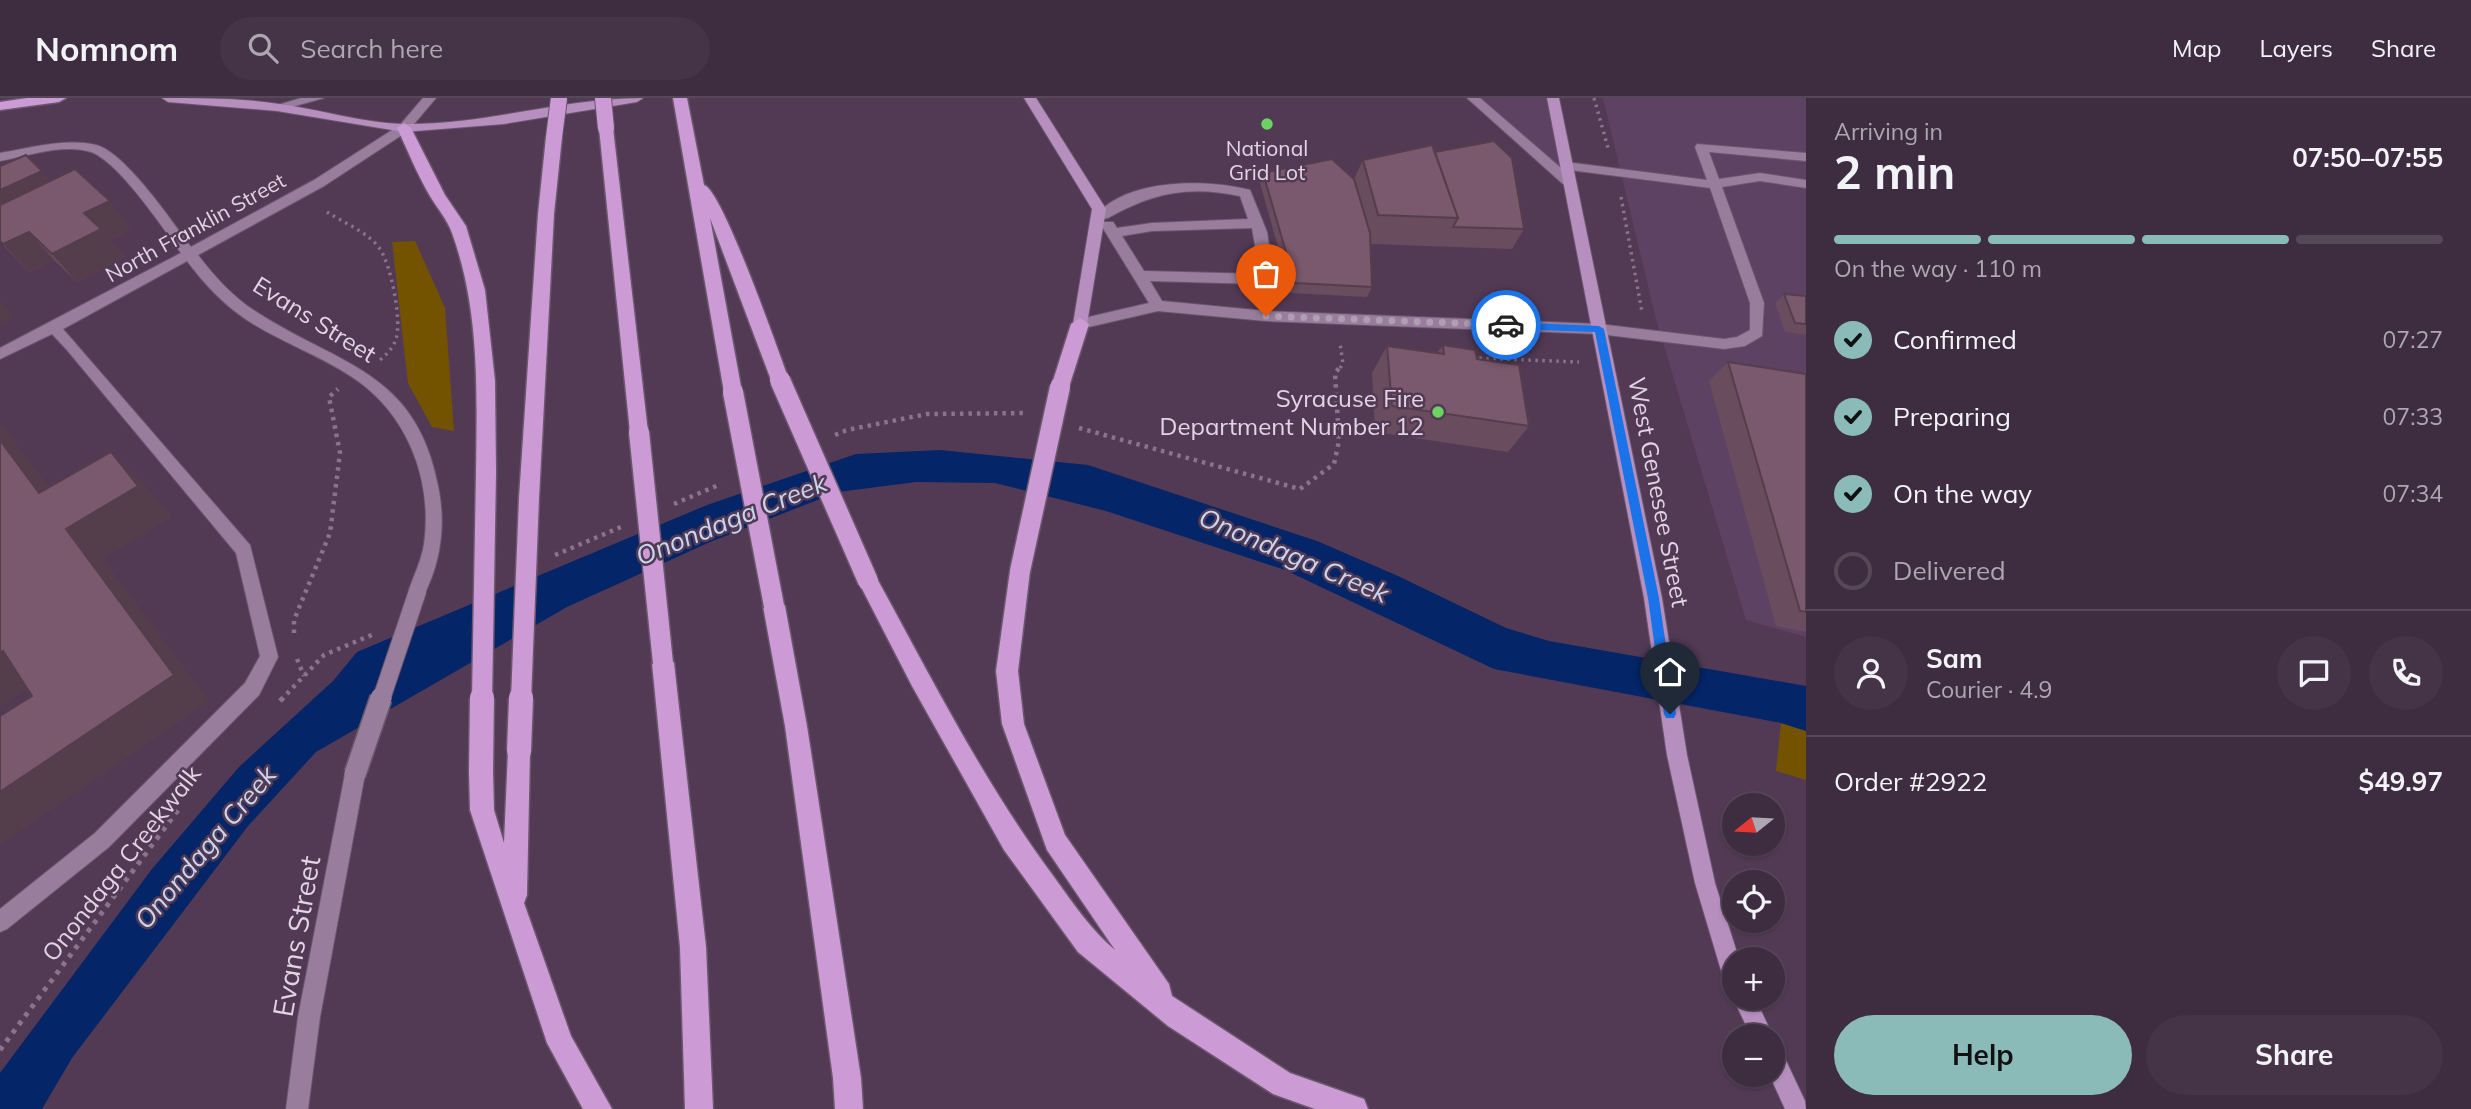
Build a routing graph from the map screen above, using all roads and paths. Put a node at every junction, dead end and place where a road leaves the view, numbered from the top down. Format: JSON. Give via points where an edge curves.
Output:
{"nodes":[{"id":1,"x":59,"y":98,"type":"edge"},
{"id":2,"x":168,"y":98,"type":"edge"},
{"id":3,"x":318,"y":98,"type":"edge"},
{"id":4,"x":430,"y":98,"type":"edge"},
{"id":5,"x":559,"y":98,"type":"edge"},
{"id":6,"x":603,"y":98,"type":"edge"},
{"id":7,"x":637,"y":98,"type":"edge"},
{"id":8,"x":680,"y":98,"type":"edge"},
{"id":9,"x":1030,"y":98,"type":"edge"},
{"id":10,"x":1473,"y":98,"type":"edge"},
{"id":11,"x":1553,"y":98,"type":"edge"},
{"id":12,"x":1594,"y":98,"type":"edge"},
{"id":13,"x":0,"y":106,"type":"edge"},
{"id":14,"x":278,"y":107,"type":"junction"},
{"id":15,"x":404,"y":128,"type":"junction"},
{"id":16,"x":1806,"y":157,"type":"edge"},
{"id":17,"x":0,"y":158,"type":"edge"},
{"id":18,"x":693,"y":170,"type":"junction"},
{"id":19,"x":1615,"y":172,"type":"junction"},
{"id":20,"x":1567,"y":174,"type":"junction"},
{"id":21,"x":1806,"y":184,"type":"edge"},
{"id":22,"x":1715,"y":185,"type":"junction"},
{"id":23,"x":327,"y":212,"type":"dead end"},
{"id":24,"x":1101,"y":212,"type":"junction"},
{"id":25,"x":1256,"y":223,"type":"junction"},
{"id":26,"x":1113,"y":233,"type":"junction"},
{"id":27,"x":190,"y":254,"type":"junction"},
{"id":28,"x":1140,"y":276,"type":"junction"},
{"id":29,"x":1158,"y":306,"type":"junction"},
{"id":30,"x":1642,"y":317,"type":"dead end"},
{"id":31,"x":1080,"y":324,"type":"junction"},
{"id":32,"x":53,"y":327,"type":"junction"},
{"id":33,"x":1599,"y":329,"type":"junction"},
{"id":34,"x":0,"y":354,"type":"edge"},
{"id":35,"x":358,"y":373,"type":"junction"},
{"id":36,"x":610,"y":532,"type":"dead end"},
{"id":37,"x":554,"y":556,"type":"dead end"},
{"id":38,"x":375,"y":633,"type":"dead end"},
{"id":39,"x":295,"y":643,"type":"dead end"},
{"id":40,"x":296,"y":651,"type":"dead end"},
{"id":41,"x":304,"y":676,"type":"junction"},
{"id":42,"x":276,"y":705,"type":"dead end"},
{"id":43,"x":183,"y":803,"type":"dead end"},
{"id":44,"x":514,"y":911,"type":"junction"},
{"id":45,"x":0,"y":922,"type":"edge"},
{"id":46,"x":1725,"y":947,"type":"edge"},
{"id":47,"x":1177,"y":1017,"type":"junction"},
{"id":48,"x":0,"y":1050,"type":"edge"},
{"id":49,"x":1785,"y":1084,"type":"edge"},
{"id":50,"x":297,"y":1109,"type":"edge"},
{"id":51,"x":598,"y":1109,"type":"edge"},
{"id":52,"x":699,"y":1109,"type":"edge"},
{"id":53,"x":849,"y":1109,"type":"edge"},
{"id":54,"x":1354,"y":1109,"type":"edge"},
{"id":55,"x":1797,"y":1109,"type":"edge"}],
"edges":[{"from":1,"to":13,"type":"highway"},
{"from":2,"to":14,"type":"main road"},
{"from":3,"to":14,"type":"street"},
{"from":4,"to":15,"type":"street","name":"North Franklin Street"},
{"from":5,"to":44,"type":"highway","bridge":true,"via":[[546,214],[529,498]]},
{"from":6,"to":52,"type":"highway","bridge":true,"via":[[693,947]]},
{"from":7,"to":15,"type":"main road","via":[[504,120]]},
{"from":8,"to":18,"type":"highway"},
{"from":9,"to":24,"type":"main road"},
{"from":10,"to":20,"type":"street"},
{"from":11,"to":20,"type":"main road","name":"West Genesee Street"},
{"from":12,"to":19,"type":"path"},
{"from":14,"to":15,"type":"main road"},
{"from":15,"to":27,"type":"street","name":"North Franklin Street","via":[[320,183]]},
{"from":15,"to":44,"type":"highway","bridge":true,"via":[[459,228],[482,313],[486,368],[482,810]]},
{"from":16,"to":22,"type":"street","via":[[1701,147]]},
{"from":17,"to":27,"type":"street","name":"Evans Street","via":[[65,146],[96,149],[133,179]]},
{"from":18,"to":47,"type":"highway","bridge":true,"via":[[723,229],[780,380],[868,581],[1013,842],[1087,943]]},
{"from":18,"to":53,"type":"highway","bridge":true,"via":[[796,726]]},
{"from":19,"to":20,"type":"street"},
{"from":19,"to":22,"type":"street"},
{"from":19,"to":30,"type":"path"},
{"from":20,"to":33,"type":"main road","name":"West Genesee Street"},
{"from":21,"to":22,"type":"street","via":[[1771,176],[1731,178]]},
{"from":22,"to":33,"type":"street","via":[[1757,303],[1757,332],[1741,342],[1724,344]]},
{"from":23,"to":35,"type":"path","via":[[382,251],[391,282],[397,334],[391,351]]},
{"from":24,"to":25,"type":"street","via":[[1153,192],[1215,186],[1244,193]]},
{"from":24,"to":26,"type":"street"},
{"from":24,"to":31,"type":"main road"},
{"from":25,"to":26,"type":"street"},
{"from":25,"to":28,"type":"street","via":[[1267,276],[1261,279]]},
{"from":26,"to":28,"type":"street"},
{"from":27,"to":32,"type":"street","name":"North Franklin Street"},
{"from":27,"to":35,"type":"street","name":"Evans Street","via":[[248,314]]},
{"from":28,"to":29,"type":"street"},
{"from":29,"to":31,"type":"street"},
{"from":29,"to":33,"type":"street","via":[[1266,316]]},
{"from":31,"to":47,"type":"highway","bridge":true,"via":[[1060,387],[1020,571],[1007,671],[1013,724],[1056,842]]},
{"from":32,"to":34,"type":"street","name":"North Franklin Street"},
{"from":32,"to":45,"type":"street","via":[[244,550],[270,657],[252,688],[102,840]]},
{"from":33,"to":46,"type":"main road","name":"West Genesee Street","via":[[1653,598],[1674,738],[1705,883]]},
{"from":35,"to":39,"type":"path","via":[[329,397],[329,415],[339,441],[337,485],[330,533],[294,620]]},
{"from":35,"to":50,"type":"street","name":"Evans Street","bridge":true,"via":[[397,405],[425,458],[435,511],[432,547],[355,774],[309,1017]]},
{"from":36,"to":37,"type":"path"},
{"from":38,"to":41,"type":"path","via":[[324,655]]},
{"from":40,"to":41,"type":"path"},
{"from":41,"to":42,"type":"path"},
{"from":43,"to":48,"type":"path","name":"Onondaga Creekwalk"},
{"from":44,"to":51,"type":"highway","via":[[560,1043]]},
{"from":47,"to":54,"type":"highway","via":[[1283,1084]]},
{"from":49,"to":55,"type":"main road"}]}
